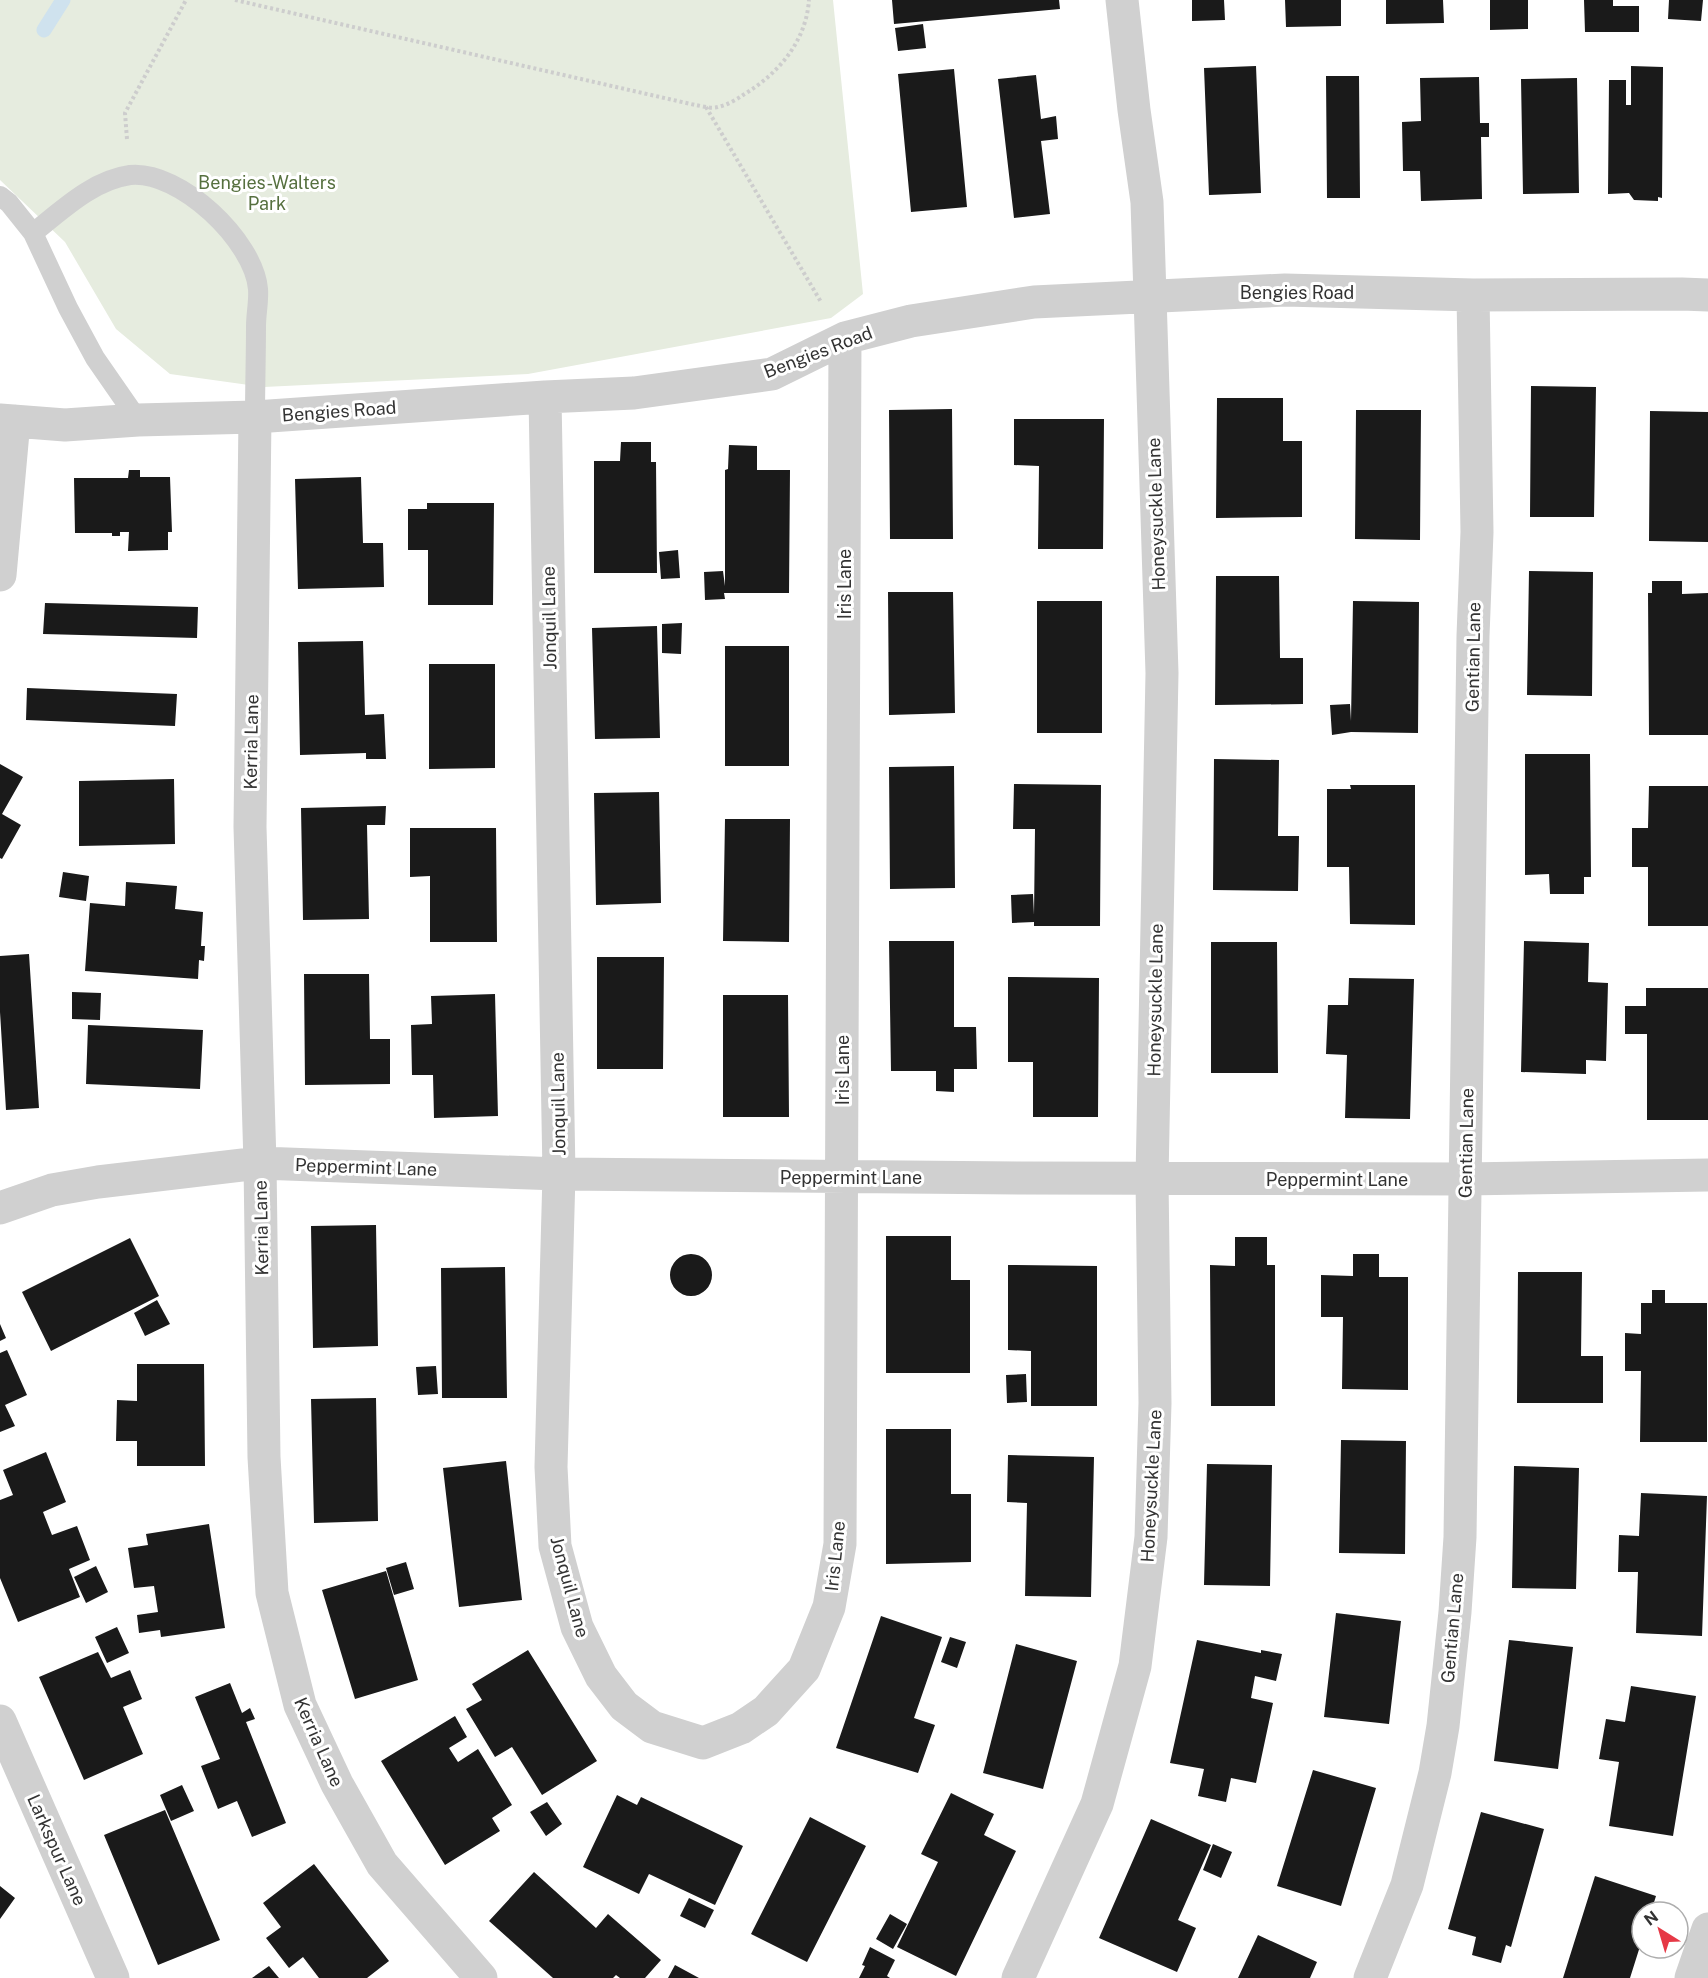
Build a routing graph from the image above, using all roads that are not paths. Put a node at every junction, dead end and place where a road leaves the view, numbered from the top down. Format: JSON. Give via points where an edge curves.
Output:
{"nodes":[{"id":1,"x":1122,"y":0,"type":"edge"},
{"id":2,"x":0,"y":196,"type":"edge"},
{"id":3,"x":33,"y":233,"type":"junction"},
{"id":4,"x":1150,"y":295,"type":"junction"},
{"id":5,"x":1473,"y":295,"type":"junction"},
{"id":6,"x":1708,"y":295,"type":"edge"},
{"id":7,"x":845,"y":338,"type":"junction"},
{"id":8,"x":545,"y":397,"type":"junction"},
{"id":9,"x":255,"y":417,"type":"junction"},
{"id":10,"x":7,"y":420,"type":"edge"},
{"id":11,"x":138,"y":420,"type":"junction"},
{"id":12,"x":0,"y":575,"type":"edge"},
{"id":13,"x":260,"y":1163,"type":"junction"},
{"id":14,"x":559,"y":1174,"type":"junction"},
{"id":15,"x":1708,"y":1175,"type":"edge"},
{"id":16,"x":841,"y":1176,"type":"junction"},
{"id":17,"x":1152,"y":1179,"type":"junction"},
{"id":18,"x":1465,"y":1179,"type":"junction"},
{"id":19,"x":0,"y":1208,"type":"edge"},
{"id":20,"x":0,"y":1721,"type":"edge"},
{"id":21,"x":703,"y":1743,"type":"joint"},
{"id":22,"x":1708,"y":1929,"type":"edge"},
{"id":23,"x":113,"y":1978,"type":"edge"},
{"id":24,"x":481,"y":1978,"type":"edge"},
{"id":25,"x":1018,"y":1978,"type":"edge"},
{"id":26,"x":1370,"y":1978,"type":"edge"},
{"id":27,"x":1691,"y":1978,"type":"edge"}],
"edges":[{"from":1,"to":4,"type":"street","name":"Honeysuckle Lane","via":[[1147,202]]},
{"from":2,"to":3,"type":"lane"},
{"from":3,"to":9,"type":"lane","via":[[104,182],[131,175],[150,176],[196,198],[237,242],[258,288]]},
{"from":3,"to":11,"type":"lane","via":[[95,358]]},
{"from":4,"to":5,"type":"street","name":"Bengies Road","via":[[1285,290]]},
{"from":4,"to":7,"type":"street","name":"Bengies Road","via":[[1034,302],[911,321]]},
{"from":4,"to":17,"type":"street","name":"Honeysuckle Lane","via":[[1161,673]]},
{"from":5,"to":6,"type":"street","name":"Bengies Road"},
{"from":5,"to":18,"type":"street","name":"Gentian Lane","via":[[1477,532]]},
{"from":7,"to":8,"type":"street","name":"Bengies Road","via":[[772,374],[634,393]]},
{"from":7,"to":16,"type":"street","name":"Iris Lane"},
{"from":8,"to":9,"type":"street","name":"Bengies Road"},
{"from":8,"to":14,"type":"street","name":"Jonquil Lane"},
{"from":9,"to":11,"type":"street","name":"Bengies Road"},
{"from":9,"to":13,"type":"street","name":"Kerria Lane","via":[[250,827]]},
{"from":10,"to":11,"type":"street","name":"Bengies Road","via":[[65,425]]},
{"from":10,"to":12,"type":"street"},
{"from":13,"to":14,"type":"street","name":"Peppermint Lane"},
{"from":13,"to":19,"type":"street","name":"Peppermint Lane","via":[[98,1182],[52,1190]]},
{"from":13,"to":24,"type":"street","name":"Kerria Lane","via":[[264,1457],[272,1593],[300,1705],[337,1784],[382,1864]]},
{"from":14,"to":16,"type":"street","name":"Peppermint Lane"},
{"from":14,"to":21,"type":"street","name":"Jonquil Lane","via":[[551,1467],[555,1546],[577,1627],[601,1676],[624,1706],[652,1727]]},
{"from":15,"to":18,"type":"street","name":"Peppermint Lane"},
{"from":16,"to":17,"type":"street","name":"Peppermint Lane"},
{"from":16,"to":21,"type":"street","name":"Iris Lane","via":[[840,1544],[829,1607],[804,1669],[766,1712],[741,1728]]},
{"from":17,"to":18,"type":"street","name":"Peppermint Lane"},
{"from":17,"to":25,"type":"street","name":"Honeysuckle Lane","via":[[1155,1402],[1151,1526],[1135,1666],[1097,1804]]},
{"from":18,"to":26,"type":"street","name":"Gentian Lane","via":[[1460,1537],[1443,1726],[1407,1885]]},
{"from":20,"to":23,"type":"street","name":"Larkspur Lane"},
{"from":22,"to":27,"type":"street"}]}
